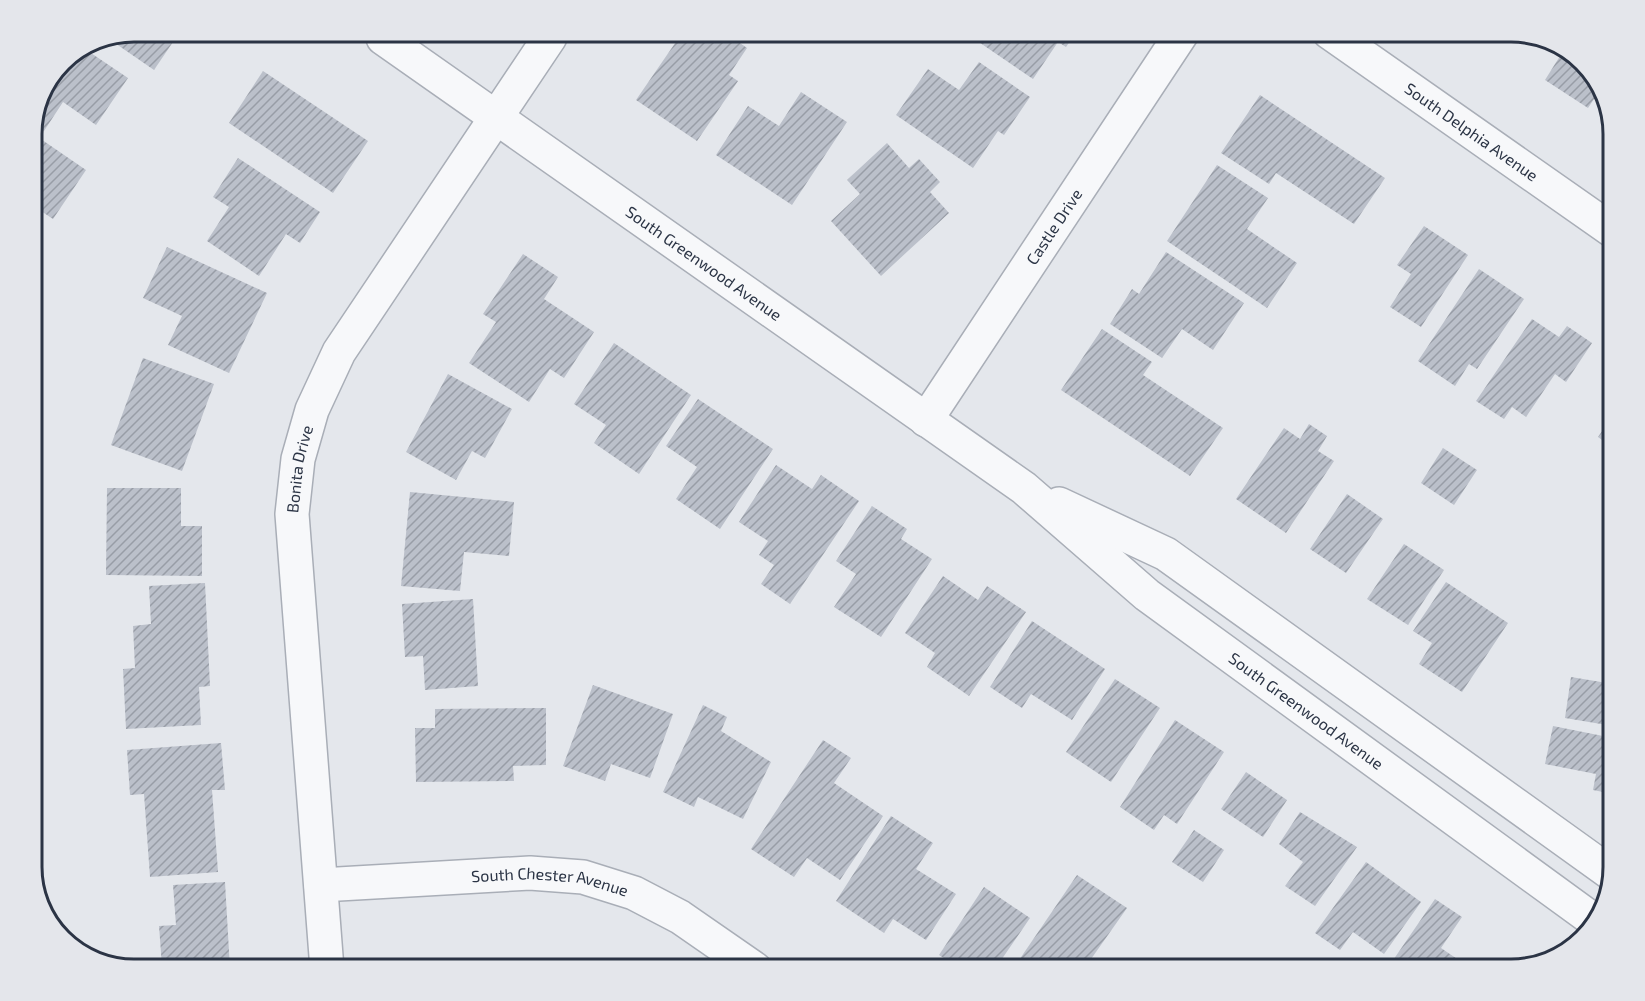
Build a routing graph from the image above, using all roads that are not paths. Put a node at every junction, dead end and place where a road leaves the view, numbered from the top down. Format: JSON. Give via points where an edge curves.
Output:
{"nodes":[{"id":1,"x":389,"y":42,"type":"edge"},
{"id":2,"x":547,"y":42,"type":"edge"},
{"id":3,"x":1176,"y":42,"type":"edge"},
{"id":4,"x":1342,"y":42,"type":"edge"},
{"id":5,"x":496,"y":118,"type":"junction"},
{"id":6,"x":1603,"y":224,"type":"edge"},
{"id":7,"x":926,"y":420,"type":"junction"},
{"id":8,"x":1024,"y":488,"type":"junction"},
{"id":9,"x":1603,"y":868,"type":"edge"},
{"id":10,"x":321,"y":885,"type":"junction"},
{"id":11,"x":1589,"y":917,"type":"edge"},
{"id":12,"x":326,"y":959,"type":"edge"},
{"id":13,"x":741,"y":959,"type":"edge"}],
"edges":[{"from":1,"to":5,"type":"street","name":"South Greenwood Avenue"},
{"from":2,"to":5,"type":"street","name":"Bonita Drive"},
{"from":3,"to":7,"type":"street","name":"Castle Drive"},
{"from":4,"to":6,"type":"street","name":"South Delphia Avenue"},
{"from":5,"to":7,"type":"street","name":"South Greenwood Avenue"},
{"from":5,"to":10,"type":"street","name":"Bonita Drive","via":[[339,352],[312,410],[298,459],[292,514]]},
{"from":7,"to":8,"type":"street","name":"South Greenwood Avenue"},
{"from":8,"to":9,"type":"street","name":"South Greenwood Avenue","via":[[1166,554]]},
{"from":8,"to":11,"type":"street","name":"South Greenwood Avenue","via":[[1147,595]]},
{"from":10,"to":12,"type":"street","name":"Bonita Drive"},
{"from":10,"to":13,"type":"street","name":"South Chester Avenue","via":[[530,873],[583,877],[634,893],[680,917]]}]}
